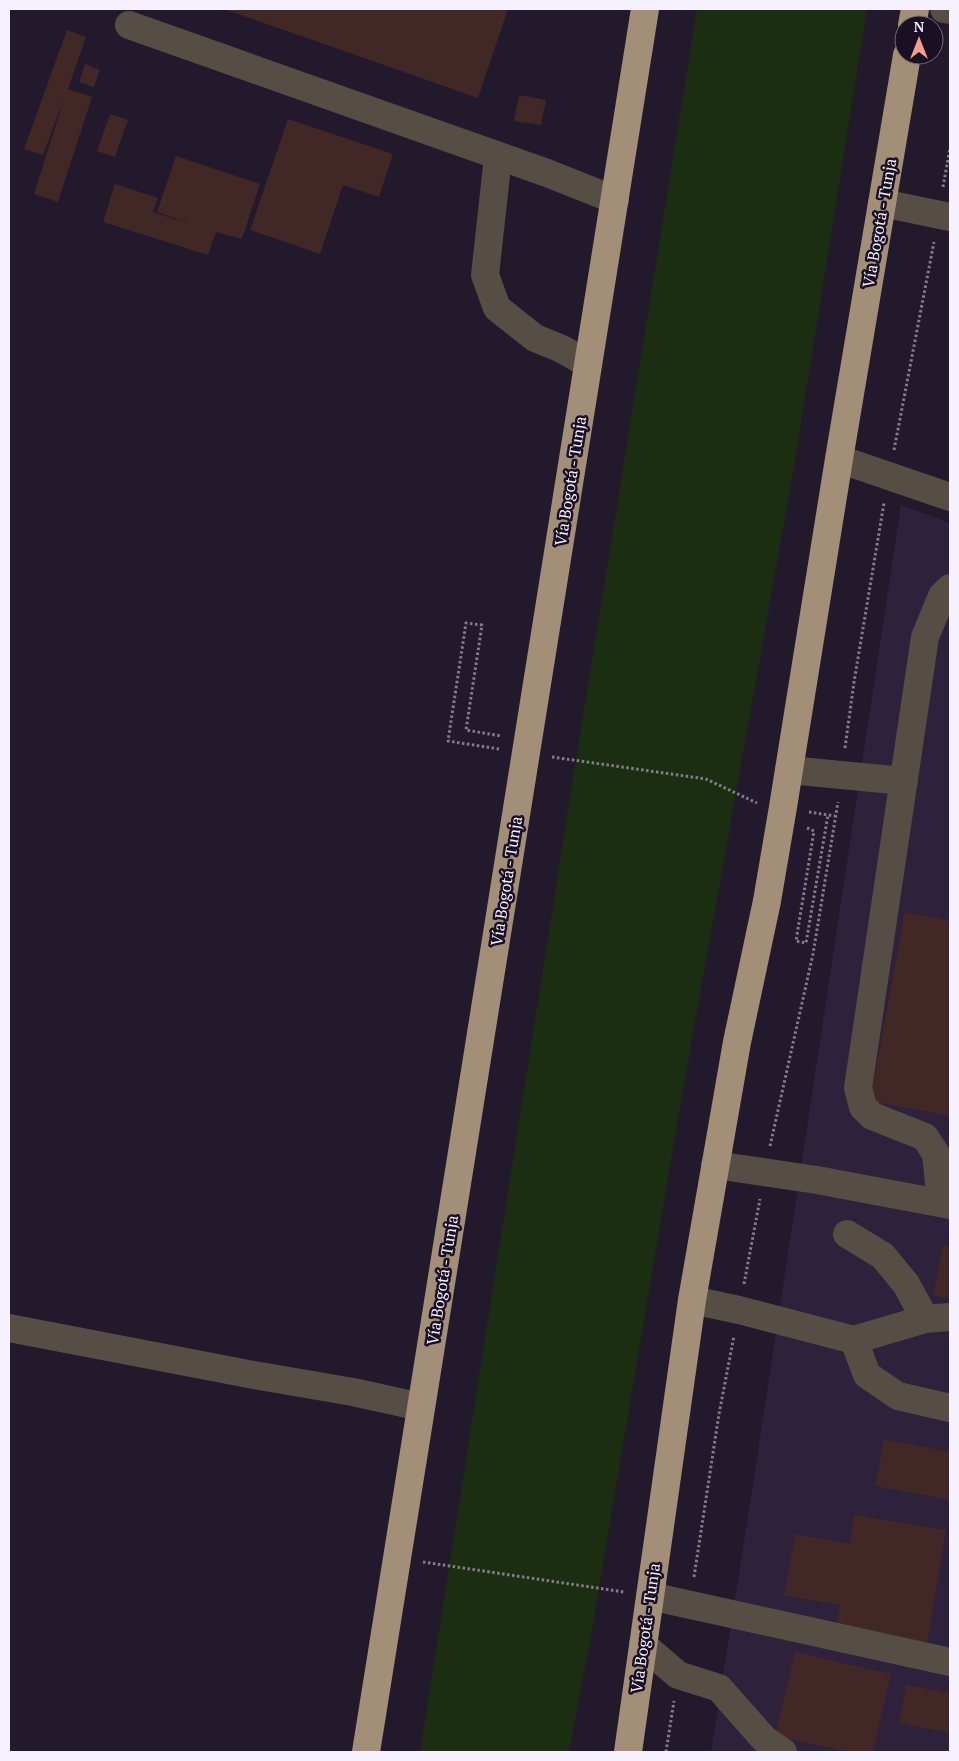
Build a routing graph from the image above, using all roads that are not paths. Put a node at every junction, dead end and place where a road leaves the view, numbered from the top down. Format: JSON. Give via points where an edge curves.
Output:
{"nodes":[{"id":1,"x":645,"y":9,"type":"edge"},
{"id":2,"x":944,"y":9,"type":"edge"},
{"id":3,"x":950,"y":10,"type":"edge"},
{"id":4,"x":129,"y":24,"type":"dead end"},
{"id":5,"x":905,"y":65,"type":"edge"},
{"id":6,"x":498,"y":157,"type":"junction"},
{"id":7,"x":615,"y":200,"type":"junction"},
{"id":8,"x":882,"y":203,"type":"junction"},
{"id":9,"x":944,"y":215,"type":"edge"},
{"id":10,"x":588,"y":364,"type":"junction"},
{"id":11,"x":839,"y":459,"type":"junction"},
{"id":12,"x":950,"y":497,"type":"edge"},
{"id":13,"x":950,"y":588,"type":"edge"},
{"id":14,"x":789,"y":770,"type":"junction"},
{"id":15,"x":904,"y":781,"type":"junction"},
{"id":16,"x":715,"y":1165,"type":"junction"},
{"id":17,"x":946,"y":1204,"type":"edge"},
{"id":18,"x":847,"y":1234,"type":"dead end"},
{"id":19,"x":692,"y":1300,"type":"junction"},
{"id":20,"x":937,"y":1318,"type":"edge"},
{"id":21,"x":9,"y":1328,"type":"edge"},
{"id":22,"x":854,"y":1340,"type":"junction"},
{"id":23,"x":421,"y":1408,"type":"junction"},
{"id":24,"x":950,"y":1408,"type":"edge"},
{"id":25,"x":650,"y":1596,"type":"junction"},
{"id":26,"x":643,"y":1645,"type":"junction"},
{"id":27,"x":950,"y":1662,"type":"edge"},
{"id":28,"x":628,"y":1747,"type":"edge"},
{"id":29,"x":366,"y":1752,"type":"edge"},
{"id":30,"x":783,"y":1752,"type":"edge"}],
"edges":[{"from":1,"to":7,"type":"highway","name":"Vía Bogotá - Tunja"},
{"from":2,"to":3,"type":"street"},
{"from":4,"to":6,"type":"street"},
{"from":5,"to":8,"type":"highway","name":"Vía Bogotá - Tunja"},
{"from":6,"to":7,"type":"street"},
{"from":6,"to":10,"type":"street","via":[[485,275],[497,308],[535,338]]},
{"from":7,"to":10,"type":"highway","name":"Vía Bogotá - Tunja"},
{"from":8,"to":9,"type":"street"},
{"from":8,"to":11,"type":"highway","name":"Vía Bogotá - Tunja"},
{"from":10,"to":23,"type":"highway","name":"Vía Bogotá - Tunja"},
{"from":11,"to":12,"type":"street"},
{"from":11,"to":14,"type":"highway","name":"Vía Bogotá - Tunja"},
{"from":13,"to":15,"type":"street","via":[[942,596],[925,637]]},
{"from":14,"to":15,"type":"street"},
{"from":14,"to":16,"type":"highway","name":"Vía Bogotá - Tunja"},
{"from":15,"to":17,"type":"street","via":[[858,1088],[863,1107],[872,1116],[925,1137],[936,1154]]},
{"from":16,"to":17,"type":"street"},
{"from":16,"to":19,"type":"highway","name":"Vía Bogotá - Tunja"},
{"from":18,"to":20,"type":"street","via":[[883,1256]]},
{"from":19,"to":22,"type":"street"},
{"from":19,"to":25,"type":"highway","name":"Vía Bogotá - Tunja"},
{"from":20,"to":22,"type":"street"},
{"from":21,"to":23,"type":"street","via":[[353,1392]]},
{"from":22,"to":24,"type":"street","via":[[867,1375],[898,1396]]},
{"from":23,"to":29,"type":"highway","name":"Vía Bogotá - Tunja"},
{"from":25,"to":26,"type":"highway","name":"Vía Bogotá - Tunja"},
{"from":25,"to":27,"type":"street"},
{"from":26,"to":28,"type":"highway","name":"Vía Bogotá - Tunja"},
{"from":26,"to":30,"type":"street","via":[[678,1675],[719,1688],[764,1739]]}]}
